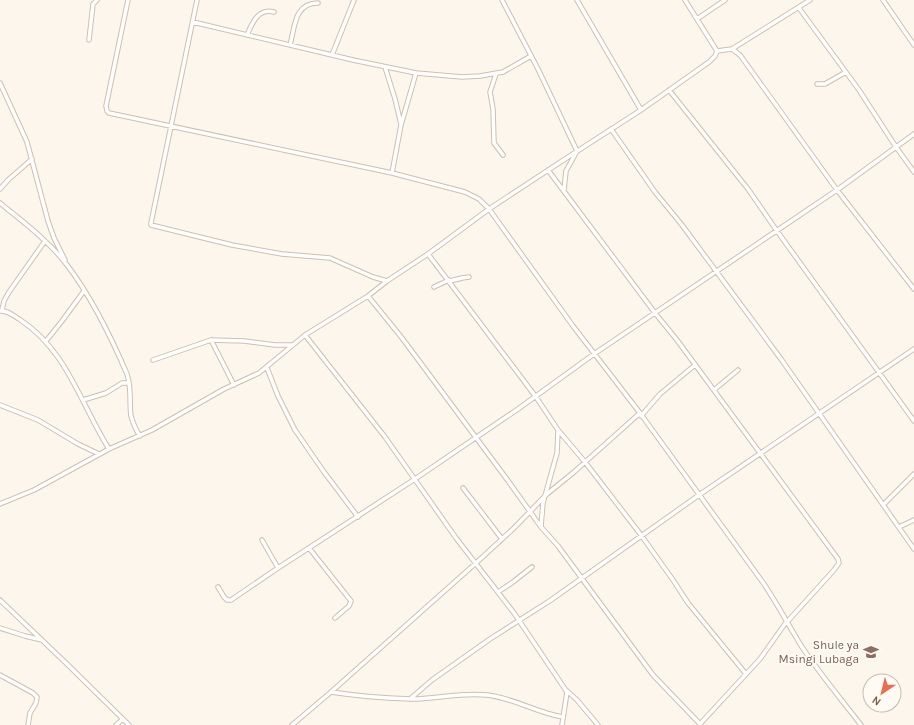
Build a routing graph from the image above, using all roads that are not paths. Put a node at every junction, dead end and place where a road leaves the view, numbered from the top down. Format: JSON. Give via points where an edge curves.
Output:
{"nodes":[{"id":1,"x":97,"y":0,"type":"edge"},
{"id":2,"x":128,"y":0,"type":"edge"},
{"id":3,"x":197,"y":0,"type":"edge"},
{"id":4,"x":354,"y":0,"type":"edge"},
{"id":5,"x":502,"y":0,"type":"edge"},
{"id":6,"x":576,"y":0,"type":"edge"},
{"id":7,"x":685,"y":0,"type":"edge"},
{"id":8,"x":725,"y":0,"type":"edge"},
{"id":9,"x":810,"y":0,"type":"edge"},
{"id":10,"x":883,"y":0,"type":"edge"},
{"id":11,"x":318,"y":3,"type":"dead end"},
{"id":12,"x":799,"y":8,"type":"junction"},
{"id":13,"x":274,"y":12,"type":"dead end"},
{"id":14,"x":697,"y":19,"type":"junction"},
{"id":15,"x":193,"y":22,"type":"junction"},
{"id":16,"x":246,"y":35,"type":"junction"},
{"id":17,"x":89,"y":40,"type":"dead end"},
{"id":18,"x":290,"y":45,"type":"junction"},
{"id":19,"x":914,"y":45,"type":"edge"},
{"id":20,"x":732,"y":49,"type":"junction"},
{"id":21,"x":717,"y":51,"type":"junction"},
{"id":22,"x":332,"y":55,"type":"junction"},
{"id":23,"x":531,"y":56,"type":"junction"},
{"id":24,"x":385,"y":67,"type":"junction"},
{"id":25,"x":846,"y":72,"type":"junction"},
{"id":26,"x":416,"y":73,"type":"junction"},
{"id":27,"x":496,"y":74,"type":"junction"},
{"id":28,"x":0,"y":83,"type":"edge"},
{"id":29,"x":817,"y":84,"type":"dead end"},
{"id":30,"x":669,"y":90,"type":"junction"},
{"id":31,"x":641,"y":110,"type":"junction"},
{"id":32,"x":401,"y":125,"type":"junction"},
{"id":33,"x":171,"y":126,"type":"junction"},
{"id":34,"x":611,"y":129,"type":"junction"},
{"id":35,"x":914,"y":134,"type":"edge"},
{"id":36,"x":896,"y":147,"type":"junction"},
{"id":37,"x":577,"y":151,"type":"junction"},
{"id":38,"x":503,"y":155,"type":"dead end"},
{"id":39,"x":32,"y":159,"type":"junction"},
{"id":40,"x":548,"y":170,"type":"junction"},
{"id":41,"x":914,"y":172,"type":"edge"},
{"id":42,"x":392,"y":173,"type":"junction"},
{"id":43,"x":0,"y":189,"type":"edge"},
{"id":44,"x":564,"y":190,"type":"junction"},
{"id":45,"x":837,"y":190,"type":"junction"},
{"id":46,"x":0,"y":203,"type":"edge"},
{"id":47,"x":489,"y":210,"type":"junction"},
{"id":48,"x":777,"y":231,"type":"junction"},
{"id":49,"x":45,"y":241,"type":"junction"},
{"id":50,"x":428,"y":254,"type":"junction"},
{"id":51,"x":67,"y":264,"type":"junction"},
{"id":52,"x":715,"y":271,"type":"junction"},
{"id":53,"x":469,"y":277,"type":"dead end"},
{"id":54,"x":387,"y":281,"type":"junction"},
{"id":55,"x":449,"y":281,"type":"junction"},
{"id":56,"x":434,"y":287,"type":"dead end"},
{"id":57,"x":914,"y":290,"type":"edge"},
{"id":58,"x":84,"y":291,"type":"junction"},
{"id":59,"x":368,"y":296,"type":"junction"},
{"id":60,"x":1,"y":310,"type":"edge"},
{"id":61,"x":655,"y":313,"type":"junction"},
{"id":62,"x":305,"y":335,"type":"junction"},
{"id":63,"x":211,"y":340,"type":"junction"},
{"id":64,"x":46,"y":341,"type":"junction"},
{"id":65,"x":293,"y":345,"type":"junction"},
{"id":66,"x":914,"y":349,"type":"edge"},
{"id":67,"x":594,"y":354,"type":"junction"},
{"id":68,"x":153,"y":360,"type":"dead end"},
{"id":69,"x":696,"y":365,"type":"junction"},
{"id":70,"x":267,"y":368,"type":"junction"},
{"id":71,"x":738,"y":370,"type":"dead end"},
{"id":72,"x":879,"y":373,"type":"junction"},
{"id":73,"x":129,"y":383,"type":"junction"},
{"id":74,"x":234,"y":384,"type":"junction"},
{"id":75,"x":714,"y":390,"type":"junction"},
{"id":76,"x":536,"y":397,"type":"junction"},
{"id":77,"x":83,"y":400,"type":"junction"},
{"id":78,"x":0,"y":405,"type":"edge"},
{"id":79,"x":819,"y":414,"type":"junction"},
{"id":80,"x":640,"y":415,"type":"junction"},
{"id":81,"x":914,"y":421,"type":"edge"},
{"id":82,"x":558,"y":430,"type":"junction"},
{"id":83,"x":140,"y":436,"type":"junction"},
{"id":84,"x":476,"y":438,"type":"junction"},
{"id":85,"x":109,"y":449,"type":"junction"},
{"id":86,"x":98,"y":454,"type":"junction"},
{"id":87,"x":761,"y":454,"type":"junction"},
{"id":88,"x":585,"y":462,"type":"junction"},
{"id":89,"x":914,"y":474,"type":"edge"},
{"id":90,"x":415,"y":479,"type":"junction"},
{"id":91,"x":463,"y":488,"type":"dead end"},
{"id":92,"x":547,"y":494,"type":"junction"},
{"id":93,"x":699,"y":495,"type":"junction"},
{"id":94,"x":0,"y":504,"type":"edge"},
{"id":95,"x":883,"y":505,"type":"junction"},
{"id":96,"x":530,"y":511,"type":"junction"},
{"id":97,"x":358,"y":517,"type":"junction"},
{"id":98,"x":914,"y":520,"type":"edge"},
{"id":99,"x":541,"y":527,"type":"junction"},
{"id":100,"x":899,"y":527,"type":"junction"},
{"id":101,"x":641,"y":535,"type":"junction"},
{"id":102,"x":502,"y":539,"type":"junction"},
{"id":103,"x":262,"y":540,"type":"dead end"},
{"id":104,"x":309,"y":548,"type":"junction"},
{"id":105,"x":914,"y":549,"type":"edge"},
{"id":106,"x":476,"y":563,"type":"junction"},
{"id":107,"x":532,"y":567,"type":"dead end"},
{"id":108,"x":278,"y":568,"type":"junction"},
{"id":109,"x":581,"y":579,"type":"junction"},
{"id":110,"x":218,"y":586,"type":"dead end"},
{"id":111,"x":498,"y":592,"type":"junction"},
{"id":112,"x":0,"y":600,"type":"edge"},
{"id":113,"x":335,"y":618,"type":"dead end"},
{"id":114,"x":520,"y":620,"type":"junction"},
{"id":115,"x":787,"y":622,"type":"junction"},
{"id":116,"x":0,"y":628,"type":"edge"},
{"id":117,"x":43,"y":640,"type":"junction"},
{"id":118,"x":746,"y":674,"type":"junction"},
{"id":119,"x":0,"y":675,"type":"edge"},
{"id":120,"x":565,"y":690,"type":"junction"},
{"id":121,"x":331,"y":692,"type":"junction"},
{"id":122,"x":410,"y":699,"type":"junction"},
{"id":123,"x":563,"y":717,"type":"junction"},
{"id":124,"x":123,"y":720,"type":"junction"},
{"id":125,"x":700,"y":724,"type":"edge"},
{"id":126,"x":28,"y":725,"type":"edge"},
{"id":127,"x":116,"y":725,"type":"edge"},
{"id":128,"x":129,"y":725,"type":"edge"},
{"id":129,"x":292,"y":725,"type":"edge"},
{"id":130,"x":562,"y":725,"type":"edge"},
{"id":131,"x":598,"y":725,"type":"edge"},
{"id":132,"x":861,"y":725,"type":"edge"}],
"edges":[{"from":1,"to":17,"type":"street","via":[[92,5]]},
{"from":2,"to":33,"type":"street","via":[[107,112]]},
{"from":3,"to":15,"type":"street"},
{"from":4,"to":22,"type":"street"},
{"from":5,"to":23,"type":"street"},
{"from":6,"to":31,"type":"street"},
{"from":7,"to":14,"type":"street"},
{"from":8,"to":14,"type":"street"},
{"from":9,"to":12,"type":"street"},
{"from":10,"to":19,"type":"street"},
{"from":11,"to":18,"type":"street","via":[[307,5],[300,10]]},
{"from":12,"to":20,"type":"street"},
{"from":12,"to":25,"type":"street"},
{"from":13,"to":16,"type":"street","via":[[265,11],[260,14]]},
{"from":14,"to":21,"type":"street"},
{"from":15,"to":16,"type":"street"},
{"from":15,"to":33,"type":"street"},
{"from":16,"to":18,"type":"street"},
{"from":18,"to":22,"type":"street"},
{"from":20,"to":21,"type":"street"},
{"from":20,"to":45,"type":"street","via":[[740,55]]},
{"from":21,"to":30,"type":"street","via":[[709,62]]},
{"from":22,"to":24,"type":"street"},
{"from":23,"to":27,"type":"street"},
{"from":23,"to":37,"type":"street"},
{"from":24,"to":26,"type":"street"},
{"from":24,"to":32,"type":"street"},
{"from":25,"to":29,"type":"street","via":[[825,84]]},
{"from":25,"to":36,"type":"street"},
{"from":26,"to":27,"type":"street","via":[[462,77]]},
{"from":26,"to":32,"type":"street"},
{"from":27,"to":38,"type":"street","via":[[490,92],[494,143]]},
{"from":28,"to":39,"type":"street"},
{"from":30,"to":31,"type":"street"},
{"from":30,"to":48,"type":"street","via":[[748,188]]},
{"from":31,"to":34,"type":"street"},
{"from":32,"to":42,"type":"street"},
{"from":33,"to":42,"type":"street"},
{"from":33,"to":54,"type":"street","via":[[151,223],[153,226],[232,245],[282,254],[330,258]]},
{"from":34,"to":37,"type":"street"},
{"from":34,"to":52,"type":"street"},
{"from":35,"to":36,"type":"street"},
{"from":36,"to":41,"type":"street"},
{"from":36,"to":45,"type":"street"},
{"from":37,"to":40,"type":"street"},
{"from":37,"to":44,"type":"street","via":[[566,171]]},
{"from":39,"to":43,"type":"street"},
{"from":39,"to":51,"type":"street","via":[[48,221]]},
{"from":40,"to":44,"type":"street"},
{"from":40,"to":47,"type":"street"},
{"from":42,"to":47,"type":"street","via":[[472,195]]},
{"from":44,"to":61,"type":"street"},
{"from":45,"to":48,"type":"street"},
{"from":45,"to":57,"type":"street"},
{"from":46,"to":49,"type":"street"},
{"from":47,"to":50,"type":"street"},
{"from":47,"to":67,"type":"street"},
{"from":48,"to":52,"type":"street"},
{"from":48,"to":72,"type":"street"},
{"from":49,"to":51,"type":"street"},
{"from":49,"to":60,"type":"street","via":[[6,296]]},
{"from":50,"to":54,"type":"street"},
{"from":50,"to":55,"type":"street"},
{"from":51,"to":58,"type":"street"},
{"from":52,"to":61,"type":"street"},
{"from":52,"to":79,"type":"street"},
{"from":53,"to":55,"type":"street"},
{"from":54,"to":59,"type":"street"},
{"from":55,"to":56,"type":"street"},
{"from":55,"to":76,"type":"street"},
{"from":58,"to":64,"type":"street"},
{"from":58,"to":73,"type":"street","via":[[115,348]]},
{"from":59,"to":62,"type":"street"},
{"from":59,"to":84,"type":"street"},
{"from":60,"to":64,"type":"street","via":[[23,321]]},
{"from":61,"to":67,"type":"street"},
{"from":61,"to":69,"type":"street"},
{"from":62,"to":65,"type":"street"},
{"from":62,"to":90,"type":"street"},
{"from":63,"to":65,"type":"street"},
{"from":63,"to":68,"type":"street"},
{"from":63,"to":74,"type":"street"},
{"from":64,"to":77,"type":"street","via":[[63,364]]},
{"from":65,"to":70,"type":"street"},
{"from":66,"to":72,"type":"street"},
{"from":67,"to":76,"type":"street"},
{"from":67,"to":80,"type":"street"},
{"from":69,"to":75,"type":"street"},
{"from":69,"to":80,"type":"street","via":[[660,394]]},
{"from":70,"to":74,"type":"street"},
{"from":70,"to":97,"type":"street","via":[[295,430]]},
{"from":71,"to":75,"type":"street"},
{"from":72,"to":79,"type":"street"},
{"from":72,"to":81,"type":"street"},
{"from":73,"to":77,"type":"street","via":[[121,383],[106,393]]},
{"from":73,"to":83,"type":"street","via":[[132,418]]},
{"from":74,"to":83,"type":"street"},
{"from":75,"to":87,"type":"street"},
{"from":76,"to":82,"type":"street"},
{"from":76,"to":84,"type":"street"},
{"from":77,"to":85,"type":"street"},
{"from":78,"to":86,"type":"street","via":[[38,420]]},
{"from":79,"to":87,"type":"street"},
{"from":79,"to":95,"type":"street"},
{"from":80,"to":88,"type":"street"},
{"from":80,"to":93,"type":"street"},
{"from":82,"to":88,"type":"street"},
{"from":82,"to":92,"type":"street","via":[[557,453]]},
{"from":83,"to":85,"type":"street"},
{"from":84,"to":90,"type":"street"},
{"from":84,"to":96,"type":"street"},
{"from":85,"to":86,"type":"street"},
{"from":86,"to":94,"type":"street","via":[[34,490]]},
{"from":87,"to":93,"type":"street"},
{"from":87,"to":115,"type":"street","via":[[839,561],[834,570]]},
{"from":88,"to":92,"type":"street"},
{"from":88,"to":101,"type":"street"},
{"from":89,"to":95,"type":"street"},
{"from":90,"to":97,"type":"street"},
{"from":90,"to":106,"type":"street"},
{"from":91,"to":102,"type":"street"},
{"from":92,"to":96,"type":"street"},
{"from":92,"to":99,"type":"street"},
{"from":93,"to":101,"type":"street"},
{"from":93,"to":115,"type":"street","via":[[764,584]]},
{"from":95,"to":100,"type":"street"},
{"from":96,"to":99,"type":"street"},
{"from":96,"to":102,"type":"street"},
{"from":97,"to":104,"type":"street"},
{"from":98,"to":100,"type":"street"},
{"from":99,"to":109,"type":"street"},
{"from":100,"to":105,"type":"street"},
{"from":101,"to":109,"type":"street"},
{"from":101,"to":118,"type":"street","via":[[688,604]]},
{"from":102,"to":106,"type":"street"},
{"from":103,"to":108,"type":"street"},
{"from":104,"to":108,"type":"street"},
{"from":104,"to":113,"type":"street","via":[[350,601],[349,606]]},
{"from":106,"to":111,"type":"street"},
{"from":106,"to":121,"type":"street"},
{"from":107,"to":111,"type":"street"},
{"from":108,"to":110,"type":"street","via":[[230,601],[224,598]]},
{"from":109,"to":114,"type":"street"},
{"from":109,"to":125,"type":"street","via":[[653,675]]},
{"from":111,"to":114,"type":"street"},
{"from":112,"to":117,"type":"street"},
{"from":114,"to":120,"type":"street"},
{"from":114,"to":122,"type":"street","via":[[432,680]]},
{"from":115,"to":118,"type":"street"},
{"from":115,"to":132,"type":"street","via":[[814,665]]},
{"from":116,"to":117,"type":"street"},
{"from":117,"to":124,"type":"street"},
{"from":118,"to":125,"type":"street"},
{"from":119,"to":126,"type":"street","via":[[37,697],[30,712]]},
{"from":120,"to":123,"type":"street","via":[[567,692]]},
{"from":120,"to":131,"type":"street"},
{"from":121,"to":122,"type":"street"},
{"from":121,"to":129,"type":"street"},
{"from":122,"to":123,"type":"street","via":[[486,695],[511,700]]},
{"from":123,"to":130,"type":"street"},
{"from":124,"to":127,"type":"street"},
{"from":124,"to":128,"type":"street"}]}
